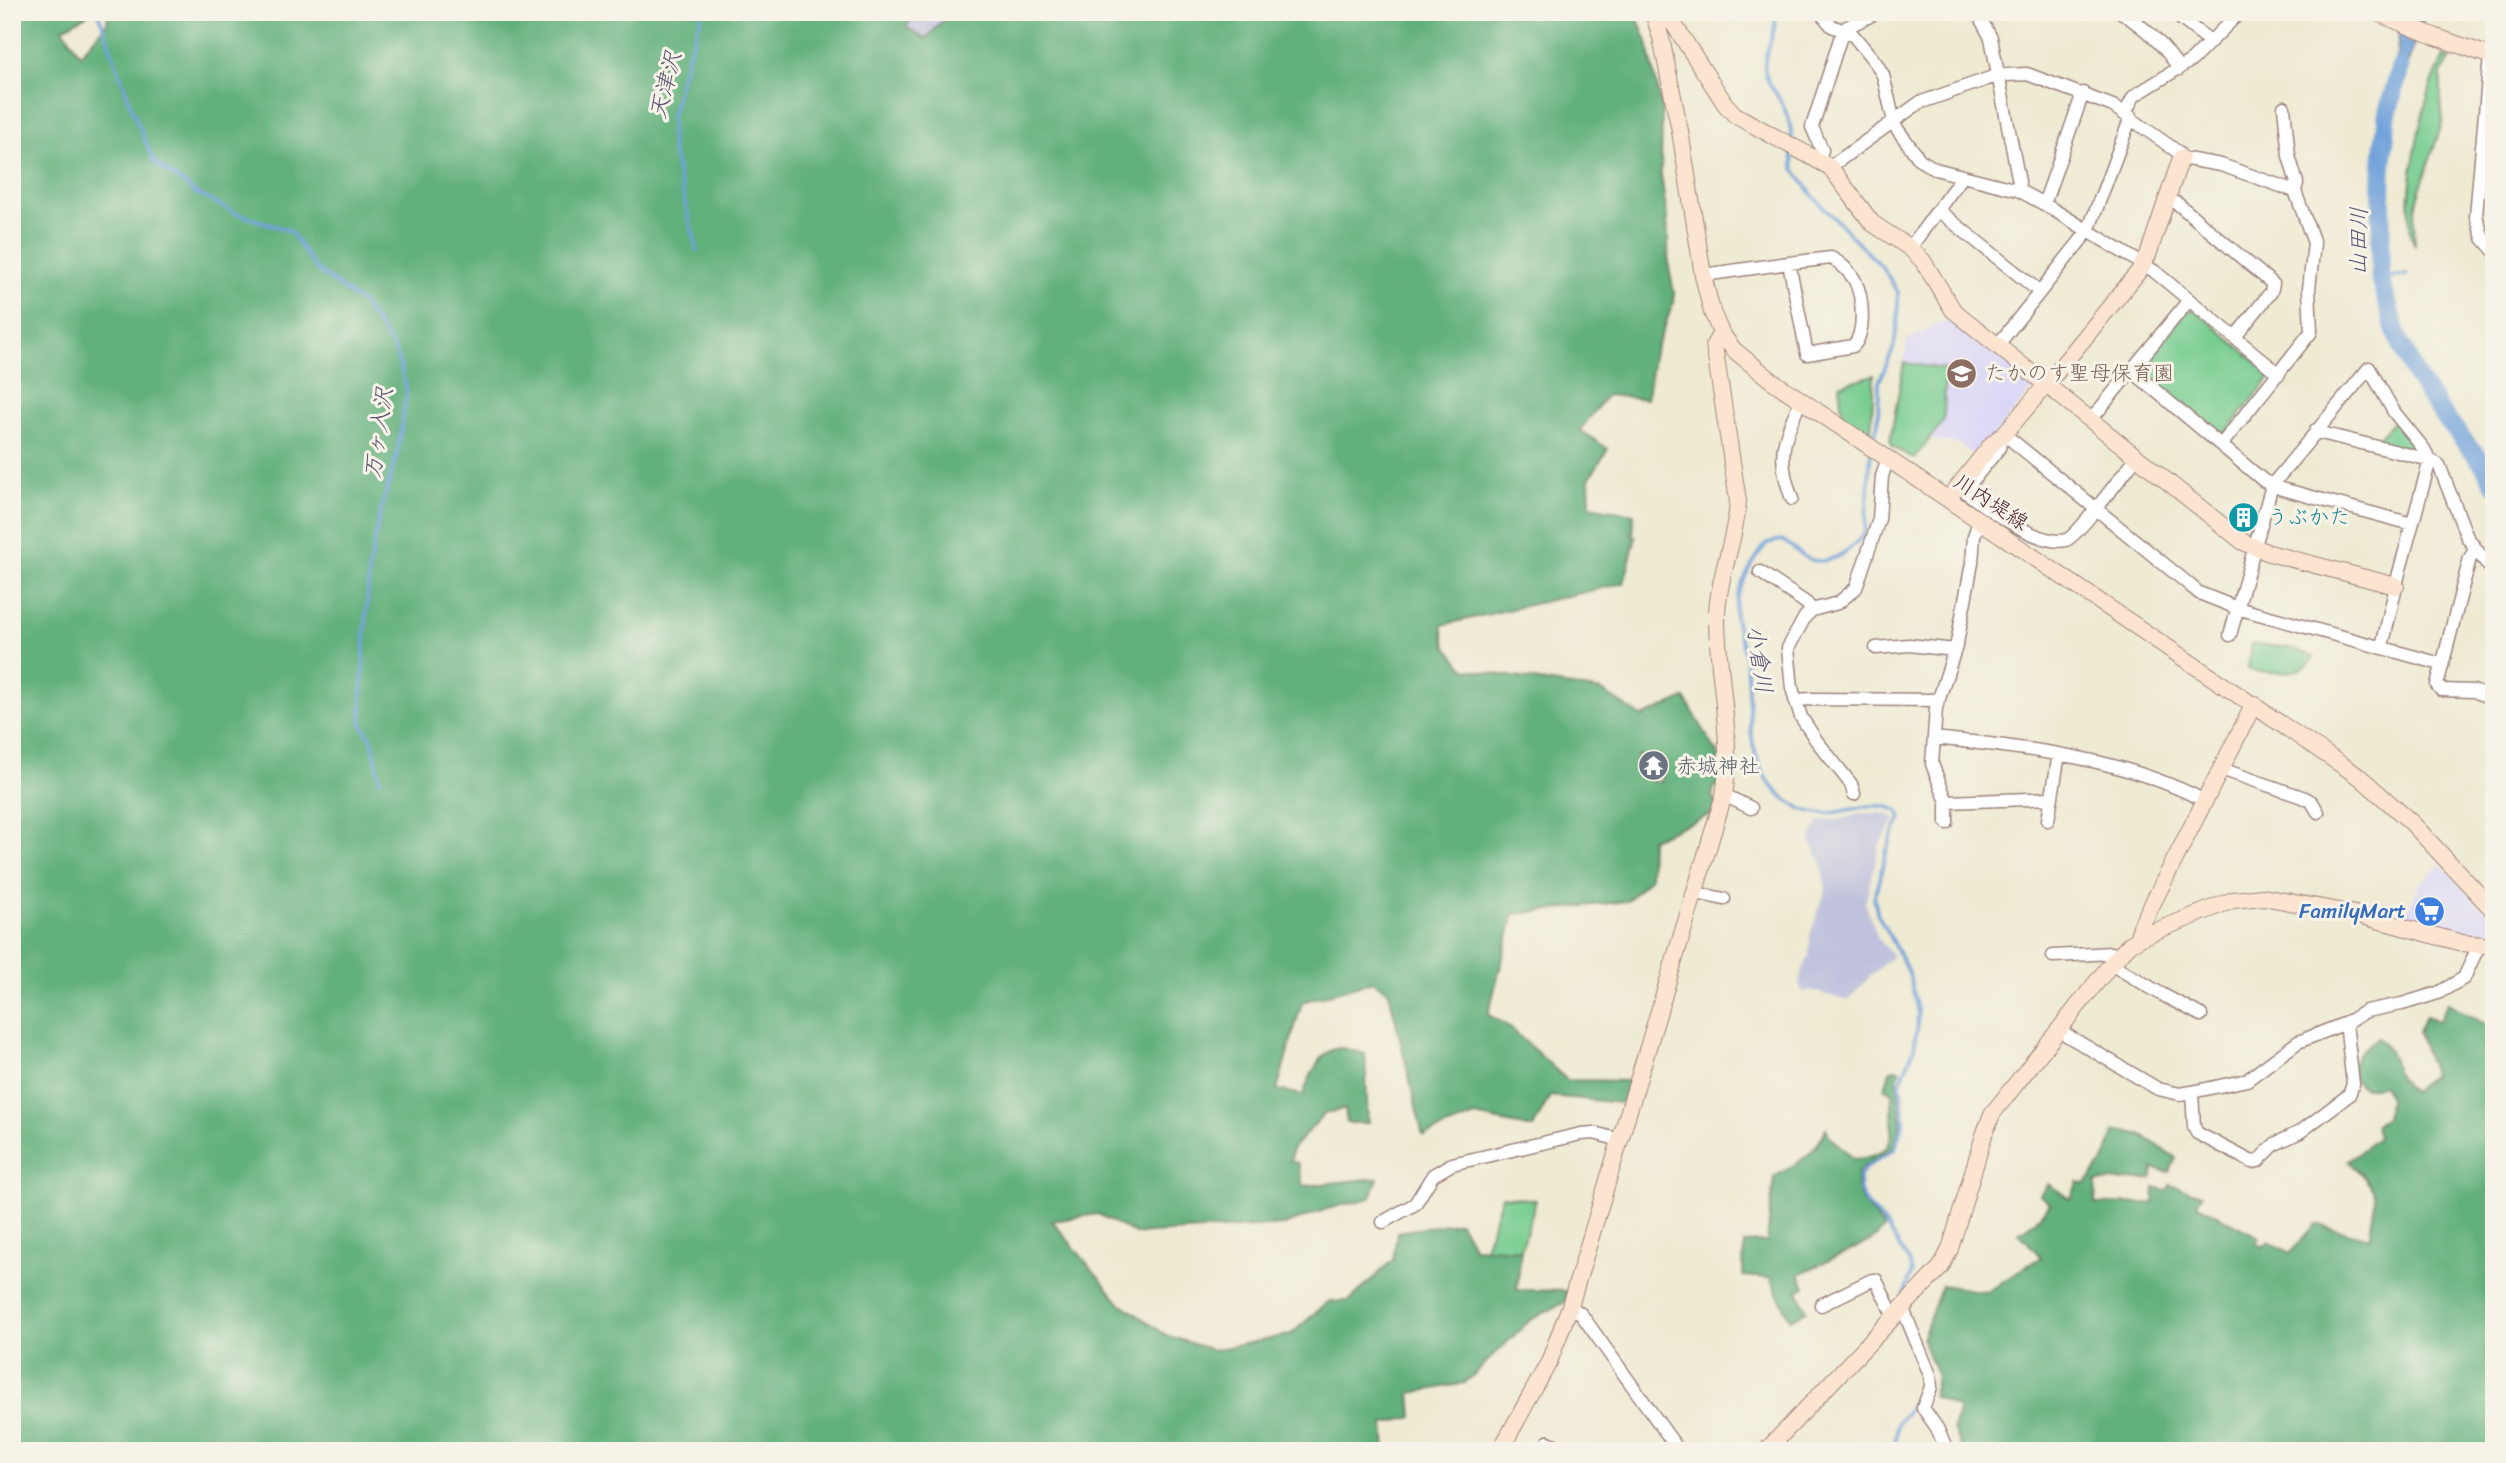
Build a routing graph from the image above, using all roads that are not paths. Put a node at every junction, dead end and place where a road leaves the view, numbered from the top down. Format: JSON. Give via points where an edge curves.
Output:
{"nodes":[{"id":1,"x":1820,"y":12,"type":"edge"},
{"id":2,"x":1878,"y":12,"type":"edge"},
{"id":3,"x":1977,"y":12,"type":"edge"},
{"id":4,"x":2121,"y":12,"type":"edge"},
{"id":5,"x":2172,"y":12,"type":"edge"},
{"id":6,"x":2240,"y":12,"type":"edge"},
{"id":7,"x":1653,"y":13,"type":"edge"},
{"id":8,"x":2375,"y":13,"type":"edge"},
{"id":9,"x":1844,"y":30,"type":"junction"},
{"id":10,"x":2210,"y":41,"type":"junction"},
{"id":11,"x":2492,"y":57,"type":"edge"},
{"id":12,"x":2179,"y":69,"type":"junction"},
{"id":13,"x":1998,"y":76,"type":"junction"},
{"id":14,"x":2082,"y":93,"type":"junction"},
{"id":15,"x":2284,"y":107,"type":"dead end"},
{"id":16,"x":2128,"y":115,"type":"junction"},
{"id":17,"x":1893,"y":121,"type":"junction"},
{"id":18,"x":2181,"y":158,"type":"junction"},
{"id":19,"x":1825,"y":163,"type":"junction"},
{"id":20,"x":1962,"y":177,"type":"junction"},
{"id":21,"x":2018,"y":190,"type":"junction"},
{"id":22,"x":2295,"y":191,"type":"junction"},
{"id":23,"x":2168,"y":199,"type":"junction"},
{"id":24,"x":2044,"y":204,"type":"junction"},
{"id":25,"x":1939,"y":211,"type":"junction"},
{"id":26,"x":2088,"y":231,"type":"junction"},
{"id":27,"x":1910,"y":248,"type":"junction"},
{"id":28,"x":2494,"y":251,"type":"edge"},
{"id":29,"x":1789,"y":263,"type":"junction"},
{"id":30,"x":2143,"y":264,"type":"junction"},
{"id":31,"x":1703,"y":275,"type":"junction"},
{"id":32,"x":2040,"y":292,"type":"junction"},
{"id":33,"x":2189,"y":300,"type":"junction"},
{"id":34,"x":1721,"y":333,"type":"junction"},
{"id":35,"x":2235,"y":337,"type":"junction"},
{"id":36,"x":1997,"y":346,"type":"junction"},
{"id":37,"x":2132,"y":372,"type":"junction"},
{"id":38,"x":2279,"y":374,"type":"junction"},
{"id":39,"x":2046,"y":385,"type":"junction"},
{"id":40,"x":1801,"y":400,"type":"junction"},
{"id":41,"x":2090,"y":421,"type":"junction"},
{"id":42,"x":2316,"y":429,"type":"junction"},
{"id":43,"x":2004,"y":434,"type":"junction"},
{"id":44,"x":2221,"y":445,"type":"junction"},
{"id":45,"x":1877,"y":452,"type":"junction"},
{"id":46,"x":2136,"y":458,"type":"junction"},
{"id":47,"x":2430,"y":460,"type":"junction"},
{"id":48,"x":2272,"y":485,"type":"junction"},
{"id":49,"x":1792,"y":499,"type":"dead end"},
{"id":50,"x":1948,"y":499,"type":"junction"},
{"id":51,"x":2095,"y":509,"type":"junction"},
{"id":52,"x":1980,"y":519,"type":"junction"},
{"id":53,"x":2412,"y":524,"type":"junction"},
{"id":54,"x":2253,"y":548,"type":"junction"},
{"id":55,"x":2475,"y":550,"type":"junction"},
{"id":56,"x":1760,"y":572,"type":"dead end"},
{"id":57,"x":2494,"y":573,"type":"edge"},
{"id":58,"x":2396,"y":586,"type":"junction"},
{"id":59,"x":2237,"y":608,"type":"junction"},
{"id":60,"x":1812,"y":610,"type":"junction"},
{"id":61,"x":2230,"y":635,"type":"dead end"},
{"id":62,"x":2382,"y":647,"type":"junction"},
{"id":63,"x":1876,"y":648,"type":"dead end"},
{"id":64,"x":1955,"y":650,"type":"junction"},
{"id":65,"x":2441,"y":664,"type":"junction"},
{"id":66,"x":2492,"y":694,"type":"edge"},
{"id":67,"x":1795,"y":700,"type":"junction"},
{"id":68,"x":1937,"y":700,"type":"junction"},
{"id":69,"x":2254,"y":704,"type":"junction"},
{"id":70,"x":1934,"y":738,"type":"junction"},
{"id":71,"x":2059,"y":754,"type":"junction"},
{"id":72,"x":2221,"y":769,"type":"junction"},
{"id":73,"x":1854,"y":794,"type":"dead end"},
{"id":74,"x":1724,"y":795,"type":"junction"},
{"id":75,"x":2052,"y":798,"type":"junction"},
{"id":76,"x":2204,"y":801,"type":"junction"},
{"id":77,"x":1947,"y":802,"type":"junction"},
{"id":78,"x":1751,"y":808,"type":"dead end"},
{"id":79,"x":2318,"y":811,"type":"dead end"},
{"id":80,"x":2049,"y":820,"type":"dead end"},
{"id":81,"x":1947,"y":823,"type":"dead end"},
{"id":82,"x":1696,"y":892,"type":"junction"},
{"id":83,"x":1724,"y":899,"type":"dead end"},
{"id":84,"x":2494,"y":911,"type":"edge"},
{"id":85,"x":2137,"y":939,"type":"junction"},
{"id":86,"x":2486,"y":945,"type":"edge"},
{"id":87,"x":2053,"y":956,"type":"dead end"},
{"id":88,"x":2115,"y":960,"type":"junction"},
{"id":89,"x":2201,"y":1014,"type":"dead end"},
{"id":90,"x":2346,"y":1023,"type":"junction"},
{"id":91,"x":2058,"y":1030,"type":"junction"},
{"id":92,"x":2192,"y":1093,"type":"junction"},
{"id":93,"x":1620,"y":1140,"type":"junction"},
{"id":94,"x":1383,"y":1222,"type":"dead end"},
{"id":95,"x":1821,"y":1305,"type":"dead end"},
{"id":96,"x":1570,"y":1306,"type":"junction"},
{"id":97,"x":1898,"y":1313,"type":"junction"},
{"id":98,"x":1500,"y":1451,"type":"edge"},
{"id":99,"x":1541,"y":1451,"type":"edge"},
{"id":100,"x":1569,"y":1451,"type":"edge"},
{"id":101,"x":1679,"y":1451,"type":"edge"},
{"id":102,"x":1766,"y":1451,"type":"edge"},
{"id":103,"x":1947,"y":1451,"type":"edge"}],
"edges":[{"from":1,"to":9,"type":"street","via":[[1832,26]]},
{"from":2,"to":9,"type":"street"},
{"from":3,"to":13,"type":"street","via":[[1992,38]]},
{"from":4,"to":12,"type":"street","via":[[2158,41]]},
{"from":5,"to":10,"type":"street"},
{"from":6,"to":10,"type":"street"},
{"from":7,"to":19,"type":"street","via":[[1673,23],[1735,114]]},
{"from":7,"to":31,"type":"street","name":"川内堤線","via":[[1680,131]]},
{"from":8,"to":11,"type":"street"},
{"from":9,"to":17,"type":"street","via":[[1880,70]]},
{"from":9,"to":19,"type":"street","via":[[1812,128]]},
{"from":10,"to":12,"type":"street"},
{"from":11,"to":28,"type":"street","via":[[2476,216]]},
{"from":12,"to":16,"type":"street","via":[[2134,96]]},
{"from":13,"to":14,"type":"street","via":[[2027,75]]},
{"from":13,"to":17,"type":"street","via":[[1925,100]]},
{"from":13,"to":21,"type":"street"},
{"from":14,"to":16,"type":"street"},
{"from":14,"to":24,"type":"street"},
{"from":15,"to":22,"type":"street"},
{"from":16,"to":18,"type":"street"},
{"from":16,"to":26,"type":"street"},
{"from":17,"to":19,"type":"street"},
{"from":17,"to":20,"type":"street","via":[[1920,160]]},
{"from":18,"to":22,"type":"street","via":[[2221,165]]},
{"from":18,"to":23,"type":"street"},
{"from":19,"to":27,"type":"street","via":[[1872,223]]},
{"from":20,"to":21,"type":"street"},
{"from":20,"to":25,"type":"street"},
{"from":21,"to":24,"type":"street"},
{"from":22,"to":38,"type":"street","via":[[2315,247],[2309,289],[2311,329]]},
{"from":23,"to":30,"type":"street"},
{"from":23,"to":35,"type":"street","via":[[2273,284]]},
{"from":24,"to":26,"type":"street"},
{"from":25,"to":27,"type":"street"},
{"from":25,"to":32,"type":"street"},
{"from":26,"to":30,"type":"street"},
{"from":26,"to":32,"type":"street"},
{"from":27,"to":36,"type":"street","via":[[1928,267],[1950,306]]},
{"from":29,"to":29,"type":"street","via":[[1831,258],[1855,281],[1863,324],[1853,346],[1807,354]]},
{"from":29,"to":31,"type":"street"},
{"from":30,"to":33,"type":"street"},
{"from":30,"to":39,"type":"street"},
{"from":31,"to":34,"type":"street","name":"川内堤線"},
{"from":32,"to":36,"type":"street"},
{"from":33,"to":35,"type":"street"},
{"from":33,"to":37,"type":"street"},
{"from":34,"to":40,"type":"street","name":"川内堤線","via":[[1743,359]]},
{"from":34,"to":74,"type":"street","via":[[1714,345],[1738,501],[1717,613]]},
{"from":35,"to":38,"type":"street"},
{"from":36,"to":39,"type":"street"},
{"from":37,"to":41,"type":"street"},
{"from":37,"to":44,"type":"street"},
{"from":38,"to":44,"type":"street"},
{"from":39,"to":41,"type":"street"},
{"from":39,"to":43,"type":"street"},
{"from":40,"to":45,"type":"street","name":"川内堤線"},
{"from":40,"to":49,"type":"street","via":[[1787,429],[1782,460]]},
{"from":41,"to":46,"type":"street"},
{"from":42,"to":47,"type":"street"},
{"from":42,"to":47,"type":"street","via":[[2369,368]]},
{"from":42,"to":48,"type":"street"},
{"from":43,"to":50,"type":"street"},
{"from":43,"to":51,"type":"street"},
{"from":43,"to":51,"type":"street","via":[[1966,492],[2025,532],[2060,540],[2071,537]]},
{"from":44,"to":48,"type":"street"},
{"from":45,"to":50,"type":"street","name":"川内堤線"},
{"from":45,"to":60,"type":"street","via":[[1882,476],[1879,519],[1859,583],[1842,601]]},
{"from":46,"to":51,"type":"street"},
{"from":46,"to":54,"type":"street"},
{"from":47,"to":53,"type":"street"},
{"from":47,"to":55,"type":"street","via":[[2442,470]]},
{"from":48,"to":53,"type":"street"},
{"from":48,"to":54,"type":"street"},
{"from":50,"to":52,"type":"street","name":"川内堤線"},
{"from":51,"to":59,"type":"street","via":[[2199,593]]},
{"from":52,"to":64,"type":"street"},
{"from":52,"to":69,"type":"street","name":"川内堤線"},
{"from":53,"to":58,"type":"street"},
{"from":54,"to":58,"type":"street"},
{"from":54,"to":59,"type":"street"},
{"from":55,"to":57,"type":"street"},
{"from":55,"to":65,"type":"street"},
{"from":56,"to":60,"type":"street"},
{"from":58,"to":62,"type":"street"},
{"from":59,"to":61,"type":"street"},
{"from":59,"to":62,"type":"street"},
{"from":60,"to":67,"type":"street","via":[[1788,648]]},
{"from":62,"to":65,"type":"street"},
{"from":63,"to":64,"type":"street","via":[[1909,645]]},
{"from":64,"to":68,"type":"street"},
{"from":65,"to":66,"type":"street","via":[[2437,685],[2441,690]]},
{"from":67,"to":68,"type":"street"},
{"from":67,"to":73,"type":"street","via":[[1807,727]]},
{"from":68,"to":70,"type":"street"},
{"from":69,"to":72,"type":"street"},
{"from":69,"to":84,"type":"street","name":"川内堤線","via":[[2384,796]]},
{"from":70,"to":71,"type":"street"},
{"from":70,"to":77,"type":"street","via":[[1932,764]]},
{"from":71,"to":75,"type":"street"},
{"from":71,"to":76,"type":"street","via":[[2138,773]]},
{"from":72,"to":76,"type":"street"},
{"from":72,"to":79,"type":"street","via":[[2305,798]]},
{"from":74,"to":78,"type":"street"},
{"from":74,"to":82,"type":"street"},
{"from":75,"to":77,"type":"street"},
{"from":75,"to":80,"type":"street"},
{"from":76,"to":85,"type":"street"},
{"from":77,"to":81,"type":"street"},
{"from":82,"to":83,"type":"street"},
{"from":82,"to":93,"type":"street"},
{"from":85,"to":86,"type":"street","via":[[2234,900],[2263,897]]},
{"from":85,"to":88,"type":"street"},
{"from":86,"to":90,"type":"street","via":[[2459,982],[2434,995],[2366,1011]]},
{"from":87,"to":88,"type":"street","via":[[2112,953]]},
{"from":88,"to":89,"type":"street","via":[[2163,995]]},
{"from":88,"to":91,"type":"street"},
{"from":90,"to":92,"type":"street","via":[[2298,1042],[2247,1080]]},
{"from":90,"to":92,"type":"street","via":[[2352,1091],[2258,1161],[2197,1133]]},
{"from":91,"to":92,"type":"street","via":[[2158,1089]]},
{"from":91,"to":97,"type":"street","via":[[1992,1114],[1946,1259]]},
{"from":93,"to":94,"type":"street","via":[[1581,1134],[1452,1164],[1433,1175],[1415,1204]]},
{"from":93,"to":96,"type":"street"},
{"from":95,"to":97,"type":"street","via":[[1876,1280]]},
{"from":96,"to":98,"type":"street","via":[[1549,1362]]},
{"from":96,"to":101,"type":"street","via":[[1589,1324]]},
{"from":97,"to":102,"type":"street"},
{"from":97,"to":103,"type":"street","via":[[1930,1375],[1923,1408]]},
{"from":99,"to":100,"type":"street","via":[[1548,1442]]}]}
